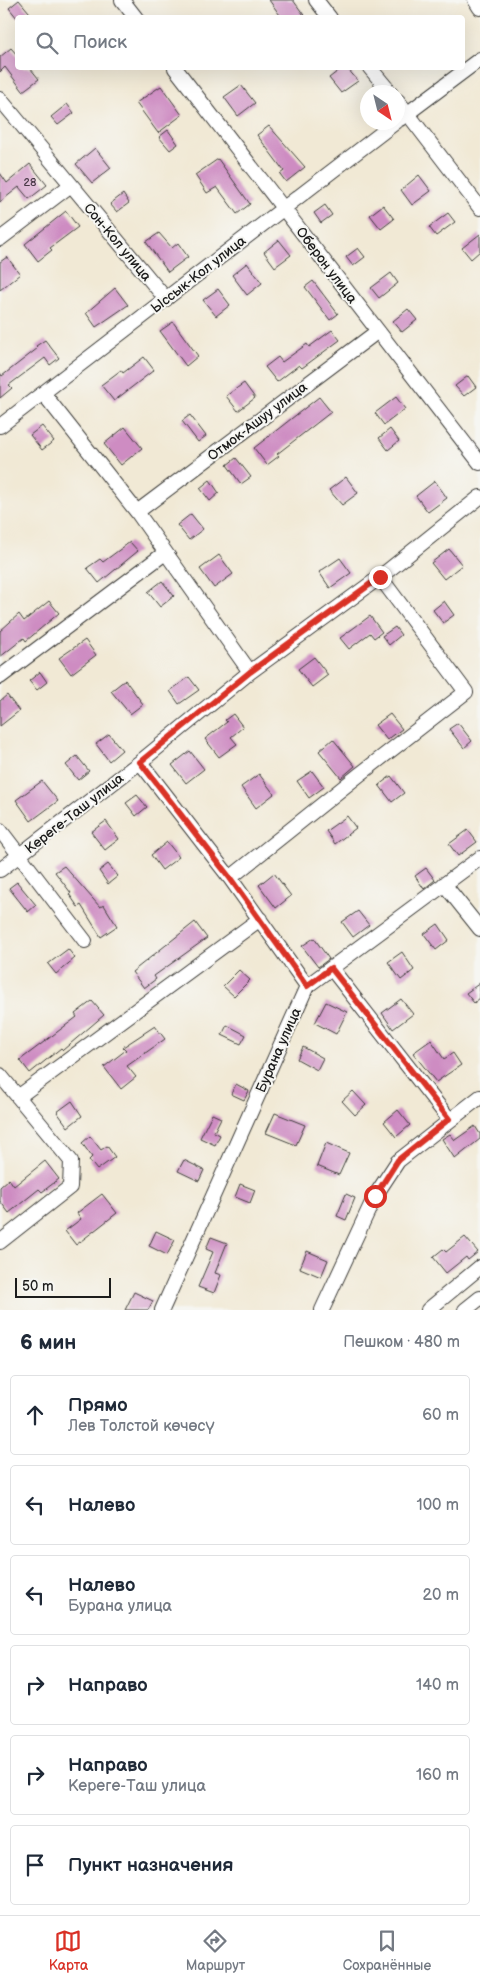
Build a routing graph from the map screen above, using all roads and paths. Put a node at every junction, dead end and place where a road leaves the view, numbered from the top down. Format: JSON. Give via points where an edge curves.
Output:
{"nodes":[{"id":1,"x":122,"y":0,"type":"edge"},
{"id":2,"x":316,"y":0,"type":"edge"},
{"id":3,"x":475,"y":0,"type":"edge"},
{"id":4,"x":480,"y":8,"type":"edge"},
{"id":5,"x":134,"y":15,"type":"edge"},
{"id":6,"x":328,"y":15,"type":"edge"},
{"id":7,"x":480,"y":59,"type":"edge"},
{"id":8,"x":177,"y":70,"type":"edge"},
{"id":9,"x":372,"y":70,"type":"edge"},
{"id":10,"x":384,"y":85,"type":"edge"},
{"id":11,"x":0,"y":99,"type":"edge"},
{"id":12,"x":405,"y":115,"type":"edge"},
{"id":13,"x":405,"y":125,"type":"edge"},
{"id":14,"x":386,"y":130,"type":"edge"},
{"id":15,"x":71,"y":185,"type":"junction"},
{"id":16,"x":284,"y":208,"type":"junction"},
{"id":17,"x":480,"y":208,"type":"edge"},
{"id":18,"x":0,"y":239,"type":"edge"},
{"id":19,"x":166,"y":299,"type":"junction"},
{"id":20,"x":378,"y":331,"type":"junction"},
{"id":21,"x":43,"y":393,"type":"junction"},
{"id":22,"x":0,"y":426,"type":"edge"},
{"id":23,"x":480,"y":462,"type":"edge"},
{"id":24,"x":480,"y":497,"type":"edge"},
{"id":25,"x":137,"y":512,"type":"junction"},
{"id":26,"x":165,"y":554,"type":"junction"},
{"id":27,"x":380,"y":577,"type":"junction"},
{"id":28,"x":250,"y":672,"type":"junction"},
{"id":29,"x":0,"y":677,"type":"edge"},
{"id":30,"x":140,"y":762,"type":"junction"},
{"id":31,"x":0,"y":830,"type":"edge"},
{"id":32,"x":21,"y":854,"type":"junction"},
{"id":33,"x":480,"y":858,"type":"edge"},
{"id":34,"x":0,"y":870,"type":"edge"},
{"id":35,"x":230,"y":878,"type":"junction"},
{"id":36,"x":444,"y":884,"type":"junction"},
{"id":37,"x":260,"y":919,"type":"junction"},
{"id":38,"x":480,"y":929,"type":"edge"},
{"id":39,"x":85,"y":941,"type":"dead end"},
{"id":40,"x":331,"y":968,"type":"junction"},
{"id":41,"x":307,"y":986,"type":"junction"},
{"id":42,"x":0,"y":1075,"type":"edge"},
{"id":43,"x":18,"y":1097,"type":"junction"},
{"id":44,"x":480,"y":1097,"type":"edge"},
{"id":45,"x":449,"y":1119,"type":"junction"},
{"id":46,"x":0,"y":1242,"type":"edge"},
{"id":47,"x":480,"y":1267,"type":"edge"},
{"id":48,"x":480,"y":1298,"type":"edge"},
{"id":49,"x":162,"y":1310,"type":"edge"},
{"id":50,"x":322,"y":1310,"type":"edge"},
{"id":51,"x":428,"y":1310,"type":"edge"},
{"id":52,"x":465,"y":1310,"type":"edge"}],
"edges":[{"from":1,"to":5,"type":"street"},
{"from":2,"to":6,"type":"street"},
{"from":3,"to":4,"type":"street"},
{"from":7,"to":12,"type":"street","name":"Ыссык-Кол улица"},
{"from":8,"to":16,"type":"street","name":"Оберон улица"},
{"from":9,"to":10,"type":"street"},
{"from":11,"to":15,"type":"street","name":"Сон-Кол улица"},
{"from":13,"to":17,"type":"street"},
{"from":14,"to":16,"type":"street","name":"Ыссык-Кол улица"},
{"from":15,"to":18,"type":"street"},
{"from":15,"to":19,"type":"street","name":"Сон-Кол улица"},
{"from":16,"to":19,"type":"street","name":"Ыссык-Кол улица"},
{"from":16,"to":20,"type":"street","name":"Оберон улица"},
{"from":19,"to":21,"type":"street","name":"Ыссык-Кол улица"},
{"from":20,"to":23,"type":"street","name":"Оберон улица"},
{"from":20,"to":25,"type":"street","name":"Отмок-Ашуу улица"},
{"from":21,"to":22,"type":"street","name":"Ыссык-Кол улица"},
{"from":21,"to":25,"type":"street"},
{"from":24,"to":27,"type":"street","name":"Кереге-Таш улица"},
{"from":25,"to":26,"type":"street"},
{"from":26,"to":28,"type":"street"},
{"from":26,"to":29,"type":"street"},
{"from":27,"to":28,"type":"street","name":"Кереге-Таш улица"},
{"from":27,"to":35,"type":"street","via":[[466,692]]},
{"from":28,"to":30,"type":"street","name":"Кереге-Таш улица"},
{"from":30,"to":32,"type":"street","name":"Кереге-Таш улица"},
{"from":30,"to":35,"type":"street"},
{"from":31,"to":32,"type":"street"},
{"from":32,"to":34,"type":"street","name":"Кереге-Таш улица"},
{"from":32,"to":39,"type":"street"},
{"from":33,"to":36,"type":"street","name":"Бурана улица"},
{"from":35,"to":37,"type":"street"},
{"from":36,"to":38,"type":"street"},
{"from":36,"to":40,"type":"street","name":"Бурана улица"},
{"from":37,"to":41,"type":"street"},
{"from":37,"to":43,"type":"street"},
{"from":40,"to":41,"type":"street","name":"Бурана улица"},
{"from":40,"to":45,"type":"street"},
{"from":41,"to":49,"type":"street","name":"Бурана улица"},
{"from":42,"to":43,"type":"street"},
{"from":43,"to":46,"type":"street","via":[[71,1161],[70,1187]]},
{"from":44,"to":45,"type":"street"},
{"from":45,"to":50,"type":"street","via":[[398,1160],[375,1196]]},
{"from":47,"to":51,"type":"street"},
{"from":48,"to":52,"type":"street"}]}
